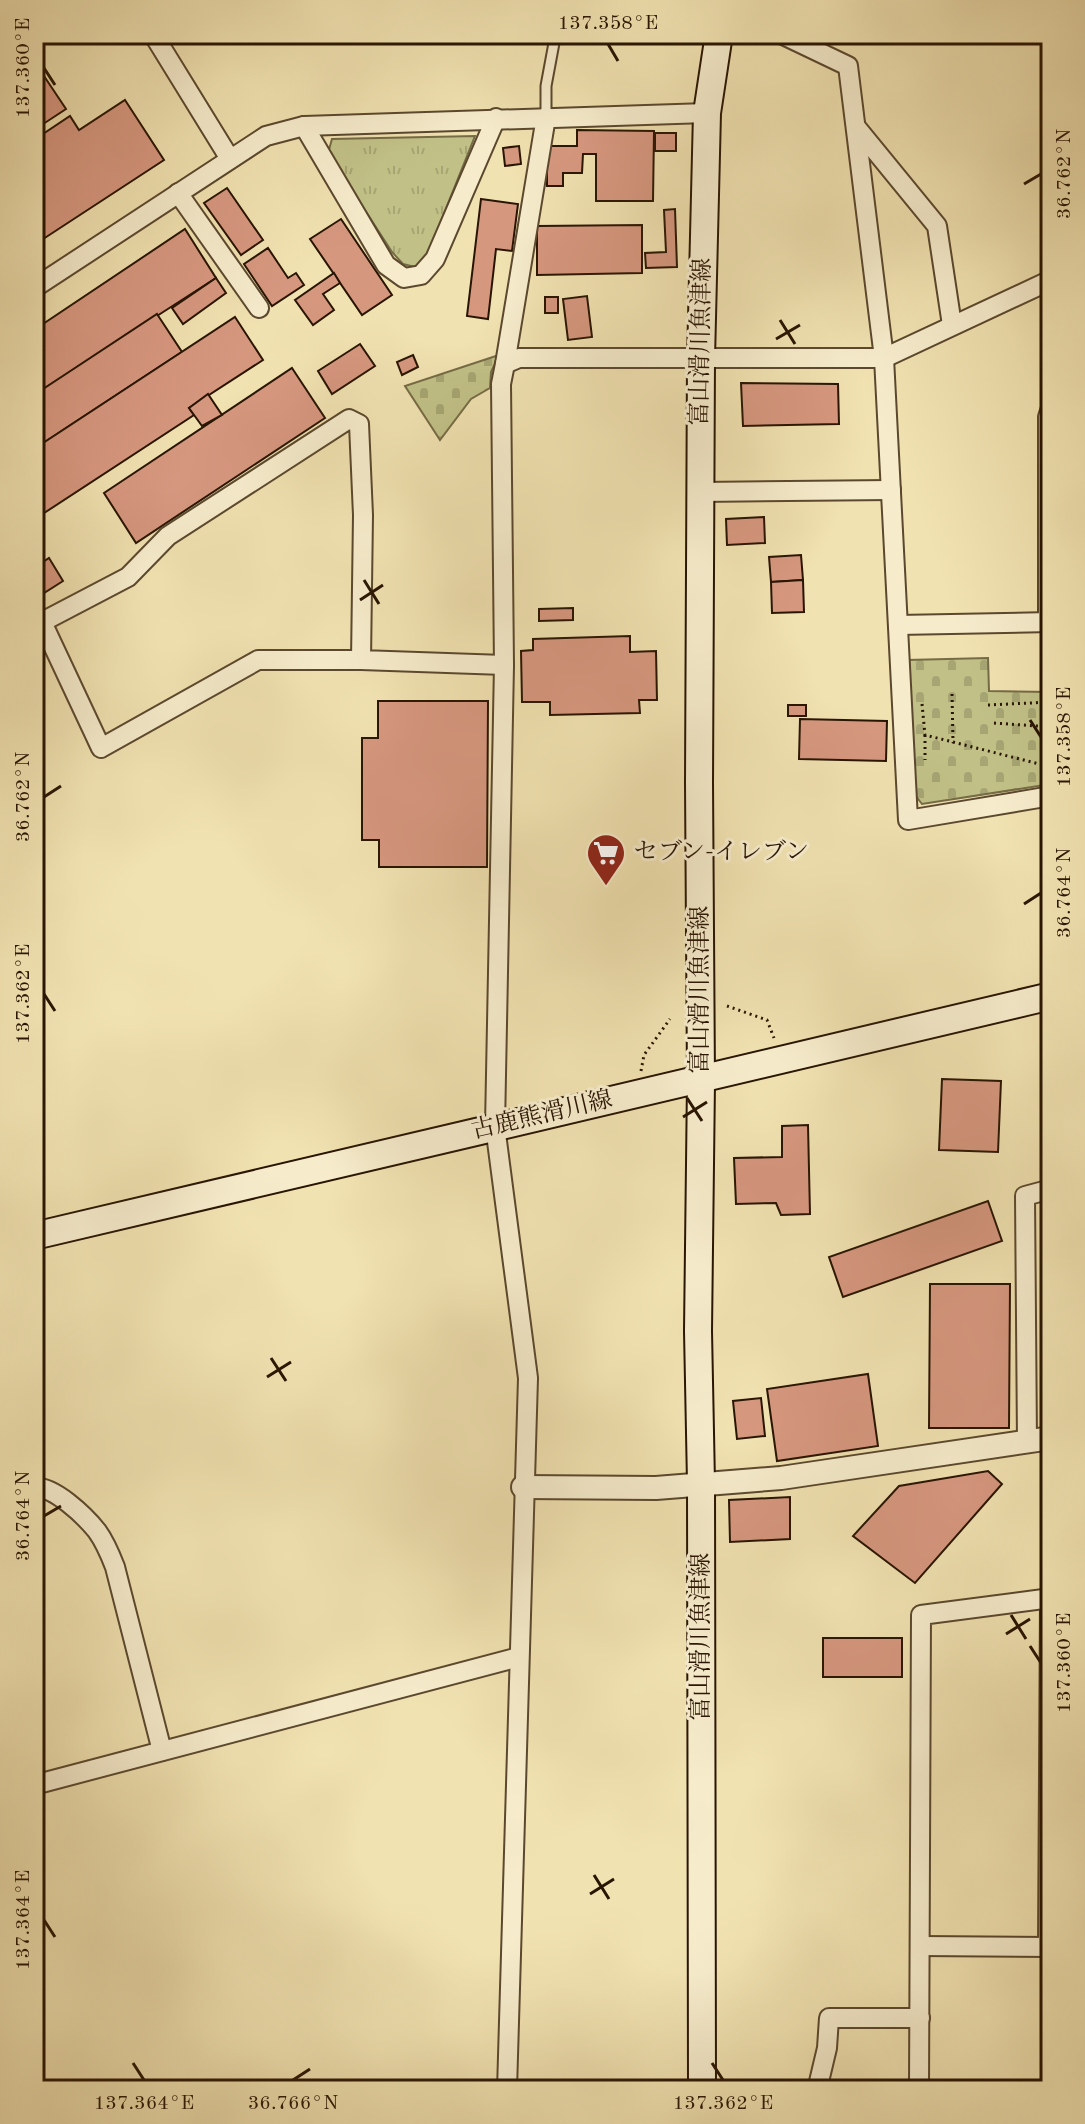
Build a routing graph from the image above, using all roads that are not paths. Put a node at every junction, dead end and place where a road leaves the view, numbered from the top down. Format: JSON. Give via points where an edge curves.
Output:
{"nodes":[{"id":1,"x":153,"y":34,"type":"edge"},
{"id":2,"x":548,"y":34,"type":"edge"},
{"id":3,"x":719,"y":34,"type":"edge"},
{"id":4,"x":781,"y":34,"type":"edge"},
{"id":5,"x":707,"y":113,"type":"junction"},
{"id":6,"x":546,"y":117,"type":"junction"},
{"id":7,"x":496,"y":118,"type":"junction"},
{"id":8,"x":304,"y":126,"type":"junction"},
{"id":9,"x":856,"y":127,"type":"junction"},
{"id":10,"x":230,"y":159,"type":"junction"},
{"id":11,"x":178,"y":193,"type":"junction"},
{"id":12,"x":1051,"y":280,"type":"edge"},
{"id":13,"x":34,"y":288,"type":"edge"},
{"id":14,"x":259,"y":308,"type":"dead end"},
{"id":15,"x":952,"y":325,"type":"junction"},
{"id":16,"x":884,"y":358,"type":"junction"},
{"id":17,"x":701,"y":359,"type":"junction"},
{"id":18,"x":505,"y":364,"type":"junction"},
{"id":19,"x":1051,"y":408,"type":"edge"},
{"id":20,"x":891,"y":490,"type":"junction"},
{"id":21,"x":700,"y":492,"type":"junction"},
{"id":22,"x":1050,"y":622,"type":"edge"},
{"id":23,"x":898,"y":625,"type":"junction"},
{"id":24,"x":361,"y":660,"type":"junction"},
{"id":25,"x":504,"y":665,"type":"junction"},
{"id":26,"x":1051,"y":796,"type":"edge"},
{"id":27,"x":1051,"y":996,"type":"edge"},
{"id":28,"x":701,"y":1081,"type":"junction"},
{"id":29,"x":495,"y":1126,"type":"junction"},
{"id":30,"x":1051,"y":1189,"type":"edge"},
{"id":31,"x":34,"y":1236,"type":"edge"},
{"id":32,"x":1051,"y":1438,"type":"edge"},
{"id":33,"x":1027,"y":1441,"type":"junction"},
{"id":34,"x":701,"y":1483,"type":"junction"},
{"id":35,"x":523,"y":1487,"type":"junction"},
{"id":36,"x":34,"y":1488,"type":"edge"},
{"id":37,"x":1050,"y":1598,"type":"edge"},
{"id":38,"x":519,"y":1657,"type":"junction"},
{"id":39,"x":162,"y":1751,"type":"junction"},
{"id":40,"x":34,"y":1785,"type":"edge"},
{"id":41,"x":920,"y":1946,"type":"junction"},
{"id":42,"x":1049,"y":1947,"type":"edge"},
{"id":43,"x":920,"y":2018,"type":"junction"},
{"id":44,"x":507,"y":2090,"type":"edge"},
{"id":45,"x":702,"y":2090,"type":"edge"},
{"id":46,"x":817,"y":2090,"type":"edge"},
{"id":47,"x":919,"y":2090,"type":"edge"}],
"edges":[{"from":1,"to":10,"type":"street"},
{"from":2,"to":6,"type":"lane","via":[[554,43]]},
{"from":3,"to":5,"type":"main road","name":"富山滑川魚津線"},
{"from":4,"to":9,"type":"street","via":[[848,66]]},
{"from":5,"to":6,"type":"street"},
{"from":5,"to":17,"type":"main road","name":"富山滑川魚津線"},
{"from":6,"to":7,"type":"street"},
{"from":6,"to":18,"type":"street"},
{"from":7,"to":8,"type":"street"},
{"from":7,"to":8,"type":"street","via":[[435,259],[421,275],[404,278],[386,265]]},
{"from":8,"to":10,"type":"street","via":[[266,136]]},
{"from":9,"to":15,"type":"street","via":[[937,226]]},
{"from":9,"to":16,"type":"street"},
{"from":10,"to":11,"type":"street"},
{"from":11,"to":13,"type":"street"},
{"from":11,"to":14,"type":"street"},
{"from":12,"to":15,"type":"street"},
{"from":15,"to":16,"type":"street"},
{"from":16,"to":17,"type":"street"},
{"from":16,"to":20,"type":"street"},
{"from":17,"to":18,"type":"street","via":[[519,358]]},
{"from":17,"to":21,"type":"main road","name":"富山滑川魚津線"},
{"from":18,"to":25,"type":"street"},
{"from":19,"to":22,"type":"street"},
{"from":20,"to":21,"type":"street"},
{"from":20,"to":23,"type":"street"},
{"from":21,"to":28,"type":"main road","name":"富山滑川魚津線"},
{"from":22,"to":23,"type":"street"},
{"from":23,"to":26,"type":"street","via":[[908,820]]},
{"from":24,"to":24,"type":"street","via":[[359,424],[349,419],[168,536],[128,577],[42,622],[101,748],[258,660]]},
{"from":24,"to":25,"type":"street"},
{"from":25,"to":29,"type":"street"},
{"from":27,"to":28,"type":"main road","name":"古鹿熊滑川線"},
{"from":28,"to":29,"type":"main road","name":"古鹿熊滑川線"},
{"from":28,"to":34,"type":"main road","name":"富山滑川魚津線"},
{"from":29,"to":31,"type":"main road","name":"古鹿熊滑川線"},
{"from":29,"to":35,"type":"street","via":[[528,1378]]},
{"from":30,"to":33,"type":"street","via":[[1025,1196]]},
{"from":32,"to":33,"type":"street"},
{"from":33,"to":34,"type":"street","via":[[781,1478]]},
{"from":34,"to":35,"type":"street"},
{"from":34,"to":45,"type":"main road","name":"富山滑川魚津線"},
{"from":35,"to":38,"type":"street"},
{"from":36,"to":39,"type":"street","via":[[56,1493],[106,1546]]},
{"from":37,"to":41,"type":"street","via":[[921,1615]]},
{"from":37,"to":42,"type":"street"},
{"from":38,"to":39,"type":"street"},
{"from":38,"to":44,"type":"street"},
{"from":39,"to":40,"type":"street"},
{"from":41,"to":42,"type":"street"},
{"from":41,"to":43,"type":"street"},
{"from":43,"to":46,"type":"street","via":[[829,2018]]},
{"from":43,"to":47,"type":"street"}]}
